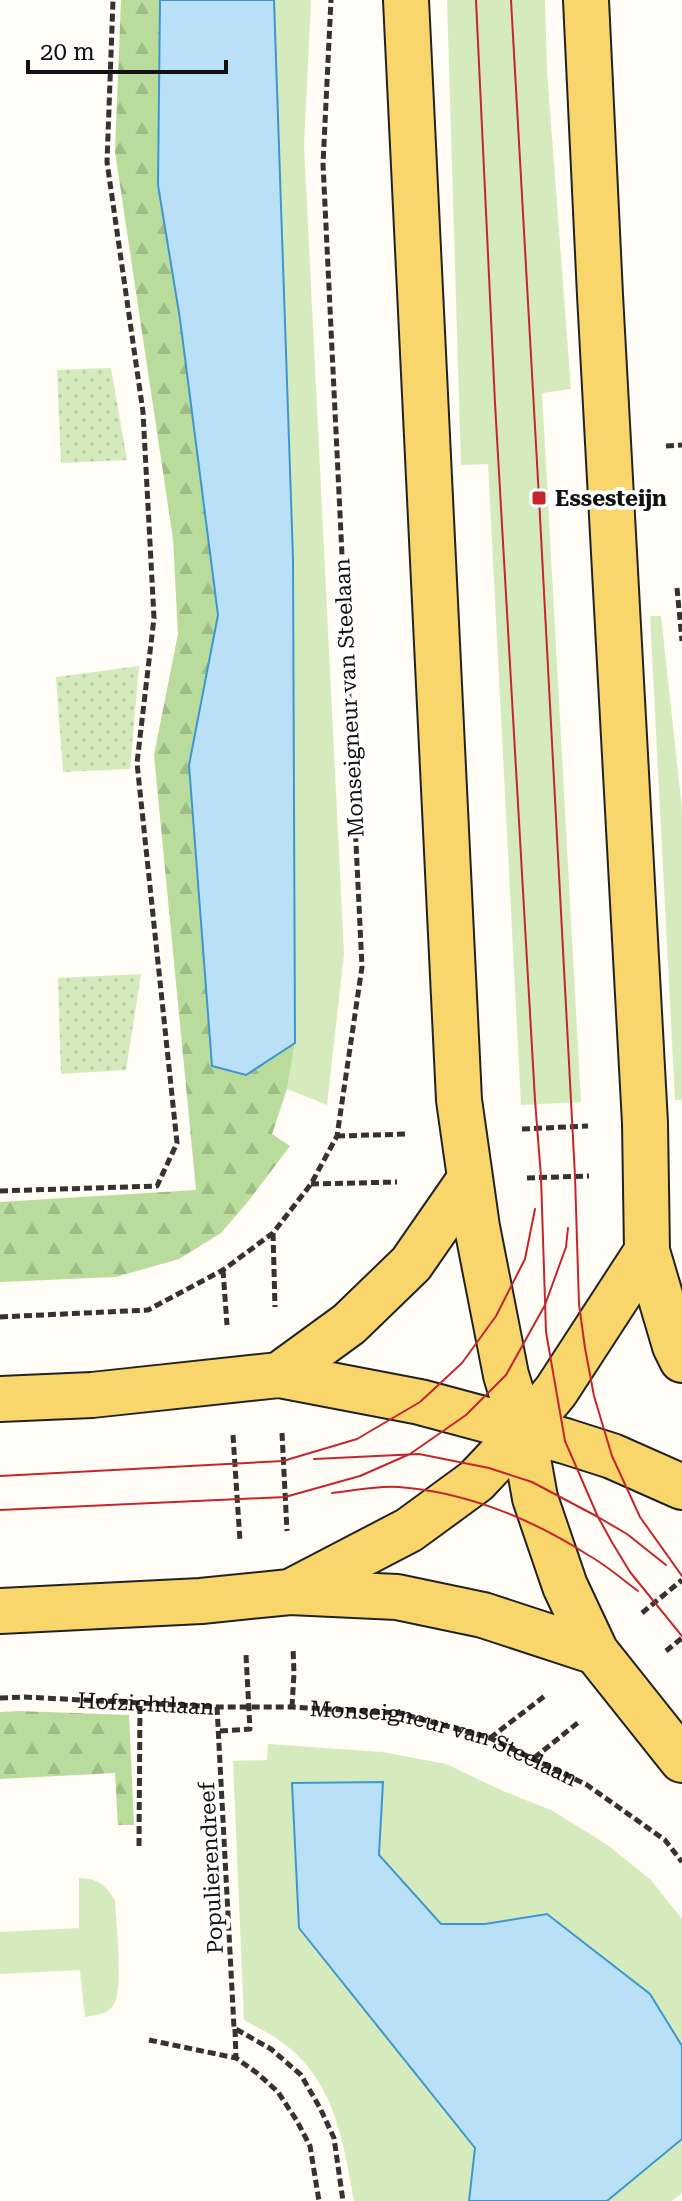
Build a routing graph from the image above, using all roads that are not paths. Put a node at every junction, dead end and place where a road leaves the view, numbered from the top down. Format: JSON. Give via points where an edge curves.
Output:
{"nodes":[{"id":1,"x":406,"y":0,"type":"edge"},
{"id":2,"x":586,"y":0,"type":"edge"},
{"id":3,"x":470,"y":1179,"type":"junction"},
{"id":4,"x":647,"y":1251,"type":"junction"},
{"id":5,"x":682,"y":1360,"type":"edge"},
{"id":6,"x":279,"y":1375,"type":"junction"},
{"id":7,"x":0,"y":1399,"type":"edge"},
{"id":8,"x":523,"y":1431,"type":"junction"},
{"id":9,"x":682,"y":1487,"type":"edge"},
{"id":10,"x":290,"y":1592,"type":"junction"},
{"id":11,"x":0,"y":1611,"type":"edge"},
{"id":12,"x":596,"y":1652,"type":"junction"},
{"id":13,"x":682,"y":1760,"type":"edge"}],
"edges":[{"from":1,"to":3,"type":"main road","via":[[459,1100]]},
{"from":2,"to":4,"type":"main road","via":[[645,1123]]},
{"from":3,"to":6,"type":"main road","via":[[411,1264],[349,1324]]},
{"from":3,"to":8,"type":"main road","via":[[506,1375]]},
{"from":4,"to":5,"type":"main road"},
{"from":4,"to":8,"type":"main road","via":[[556,1391]]},
{"from":6,"to":7,"type":"main road"},
{"from":6,"to":8,"type":"main road","via":[[420,1402]]},
{"from":8,"to":9,"type":"main road","via":[[600,1452]]},
{"from":8,"to":10,"type":"main road","via":[[476,1481],[409,1530]]},
{"from":8,"to":12,"type":"main road","via":[[545,1530]]},
{"from":10,"to":11,"type":"main road"},
{"from":10,"to":12,"type":"main road","via":[[397,1597],[483,1615]]},
{"from":12,"to":13,"type":"main road"}]}
